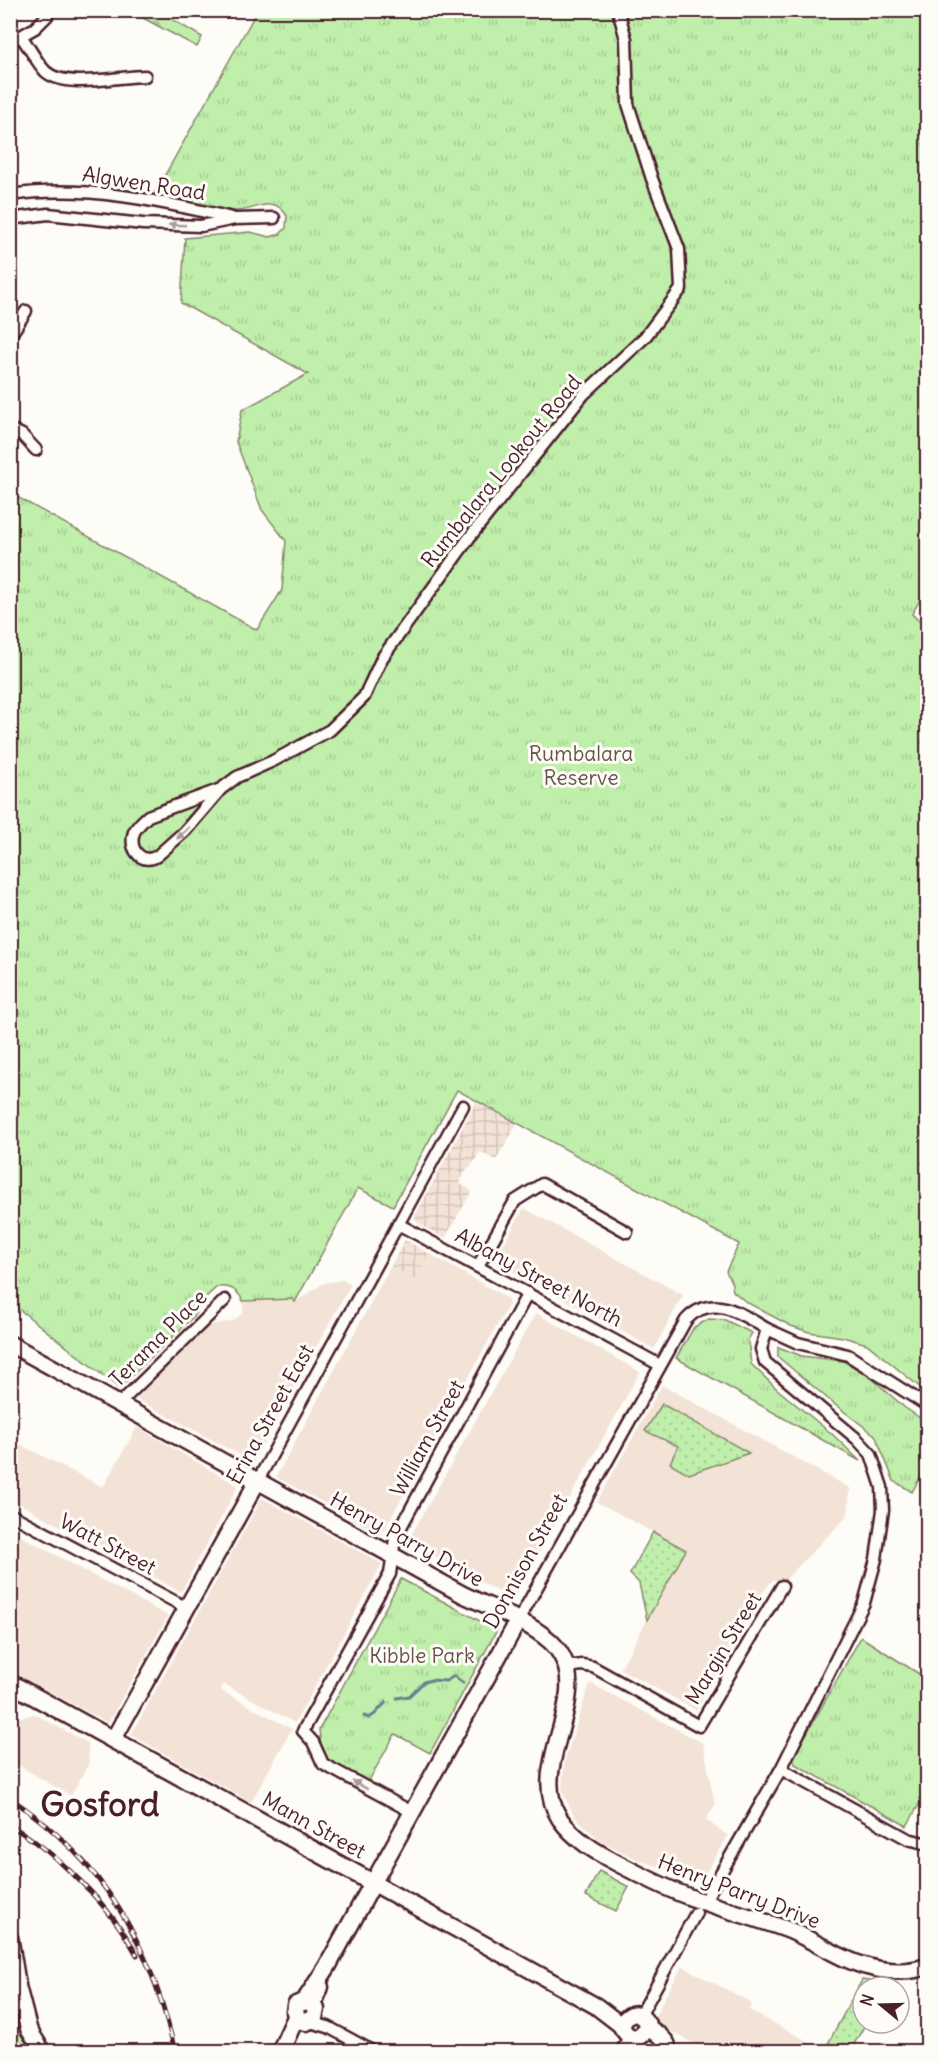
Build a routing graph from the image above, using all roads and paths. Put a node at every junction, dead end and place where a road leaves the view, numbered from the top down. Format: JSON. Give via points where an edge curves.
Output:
{"nodes":[{"id":1,"x":618,"y":10,"type":"edge"},
{"id":2,"x":47,"y":16,"type":"dead end"},
{"id":3,"x":21,"y":36,"type":"junction"},
{"id":4,"x":10,"y":42,"type":"edge"},
{"id":5,"x":145,"y":76,"type":"dead end"},
{"id":6,"x":10,"y":195,"type":"edge"},
{"id":7,"x":274,"y":218,"type":"dead end"},
{"id":8,"x":10,"y":219,"type":"edge"},
{"id":9,"x":235,"y":219,"type":"junction"},
{"id":10,"x":26,"y":311,"type":"dead end"},
{"id":11,"x":10,"y":336,"type":"edge"},
{"id":12,"x":10,"y":429,"type":"edge"},
{"id":13,"x":36,"y":450,"type":"dead end"},
{"id":14,"x":221,"y":789,"type":"junction"},
{"id":15,"x":463,"y":1106,"type":"dead end"},
{"id":16,"x":398,"y":1224,"type":"junction"},
{"id":17,"x":627,"y":1232,"type":"dead end"},
{"id":18,"x":478,"y":1266,"type":"junction"},
{"id":19,"x":528,"y":1293,"type":"junction"},
{"id":20,"x":225,"y":1300,"type":"dead end"},
{"id":21,"x":767,"y":1329,"type":"junction"},
{"id":22,"x":10,"y":1344,"type":"edge"},
{"id":23,"x":660,"y":1365,"type":"junction"},
{"id":24,"x":119,"y":1404,"type":"junction"},
{"id":25,"x":927,"y":1406,"type":"edge"},
{"id":26,"x":257,"y":1482,"type":"junction"},
{"id":27,"x":10,"y":1514,"type":"edge"},
{"id":28,"x":393,"y":1556,"type":"junction"},
{"id":29,"x":782,"y":1586,"type":"dead end"},
{"id":30,"x":187,"y":1608,"type":"junction"},
{"id":31,"x":518,"y":1621,"type":"junction"},
{"id":32,"x":566,"y":1667,"type":"junction"},
{"id":33,"x":10,"y":1683,"type":"edge"},
{"id":34,"x":113,"y":1740,"type":"junction"},
{"id":35,"x":781,"y":1769,"type":"junction"},
{"id":36,"x":412,"y":1812,"type":"junction"},
{"id":37,"x":927,"y":1844,"type":"edge"},
{"id":38,"x":373,"y":1883,"type":"junction"},
{"id":39,"x":700,"y":1907,"type":"junction"},
{"id":40,"x":10,"y":1939,"type":"edge"},
{"id":41,"x":927,"y":1966,"type":"edge"},
{"id":42,"x":308,"y":2013,"type":"junction"},
{"id":43,"x":634,"y":2026,"type":"junction"},
{"id":44,"x":43,"y":2052,"type":"edge"},
{"id":45,"x":280,"y":2052,"type":"edge"},
{"id":46,"x":288,"y":2052,"type":"edge"},
{"id":47,"x":374,"y":2052,"type":"edge"},
{"id":48,"x":621,"y":2052,"type":"edge"},
{"id":49,"x":681,"y":2052,"type":"edge"}],
"edges":[{"from":1,"to":14,"type":"street","name":"Rumbalara Lookout Road","via":[[626,39],[628,104],[678,249],[681,289],[645,337],[584,394],[469,538],[382,658],[364,697],[330,730]]},
{"from":2,"to":3,"type":"street"},
{"from":3,"to":4,"type":"street"},
{"from":3,"to":5,"type":"street","via":[[45,70],[60,79]]},
{"from":6,"to":9,"type":"street","name":"Algwen Road","via":[[106,193]]},
{"from":7,"to":9,"type":"street","name":"Algwen Road"},
{"from":9,"to":8,"type":"street","name":"Algwen Road","one_way":true,"via":[[201,226],[48,214]]},
{"from":10,"to":11,"type":"street"},
{"from":12,"to":13,"type":"street"},
{"from":14,"to":14,"type":"street","name":"Rumbalara Lookout Road","one_way":true,"via":[[157,856],[153,859],[138,855],[133,835],[148,816]]},
{"from":15,"to":16,"type":"street","name":"Erina Street East"},
{"from":16,"to":18,"type":"street","name":"Albany Street North"},
{"from":16,"to":26,"type":"street","name":"Erina Street East"},
{"from":17,"to":18,"type":"street","via":[[542,1184],[515,1201]]},
{"from":18,"to":19,"type":"street","name":"Albany Street North"},
{"from":19,"to":23,"type":"street","name":"Albany Street North"},
{"from":19,"to":28,"type":"street","name":"William Street","via":[[395,1538]]},
{"from":20,"to":24,"type":"street","name":"Terama Place"},
{"from":21,"to":23,"type":"street","name":"Donnison Street","via":[[728,1308],[702,1308],[686,1320]]},
{"from":21,"to":25,"type":"street","name":"Donnison Street","via":[[798,1343],[848,1355]]},
{"from":21,"to":35,"type":"street","via":[[761,1349],[765,1362],[871,1454],[882,1487],[883,1510],[864,1603]]},
{"from":22,"to":24,"type":"main road","name":"Henry Parry Drive"},
{"from":23,"to":31,"type":"street","name":"Donnison Street"},
{"from":24,"to":26,"type":"main road","name":"Henry Parry Drive"},
{"from":26,"to":28,"type":"main road","name":"Henry Parry Drive"},
{"from":26,"to":30,"type":"main road","name":"Erina Street East"},
{"from":27,"to":30,"type":"street","name":"Watt Street"},
{"from":28,"to":31,"type":"main road","name":"Henry Parry Drive"},
{"from":36,"to":28,"type":"street","name":"William Street","one_way":true,"via":[[323,1764],[303,1731],[390,1574]]},
{"from":29,"to":32,"type":"street","name":"Margin Street","via":[[699,1726],[593,1667]]},
{"from":30,"to":34,"type":"main road","name":"Erina Street East"},
{"from":31,"to":32,"type":"main road","name":"Henry Parry Drive","via":[[552,1644]]},
{"from":31,"to":36,"type":"main road","name":"Donnison Street"},
{"from":32,"to":39,"type":"main road","name":"Henry Parry Drive","via":[[568,1696],[551,1774],[552,1797],[560,1819],[600,1853]]},
{"from":33,"to":34,"type":"main road","name":"Mann Street"},
{"from":34,"to":38,"type":"main road","name":"Mann Street"},
{"from":35,"to":37,"type":"street","via":[[908,1839]]},
{"from":35,"to":39,"type":"street"},
{"from":36,"to":38,"type":"main road","name":"Donnison Street"},
{"from":38,"to":42,"type":"main road","name":"Donnison Street","via":[[327,1967]]},
{"from":38,"to":43,"type":"main road","name":"Mann Street"},
{"from":39,"to":41,"type":"main road","name":"Henry Parry Drive","via":[[792,1932],[870,1968],[902,1971]]},
{"from":39,"to":43,"type":"street"},
{"from":40,"to":44,"type":"main road","via":[[29,2030]]},
{"from":42,"to":45,"type":"main road","name":"Donnison Street"},
{"from":42,"to":46,"type":"main road","name":"Donnison Street"},
{"from":42,"to":47,"type":"street"},
{"from":43,"to":48,"type":"street"},
{"from":43,"to":49,"type":"main road","name":"Mann Street","via":[[662,2035],[667,2044]]}]}
